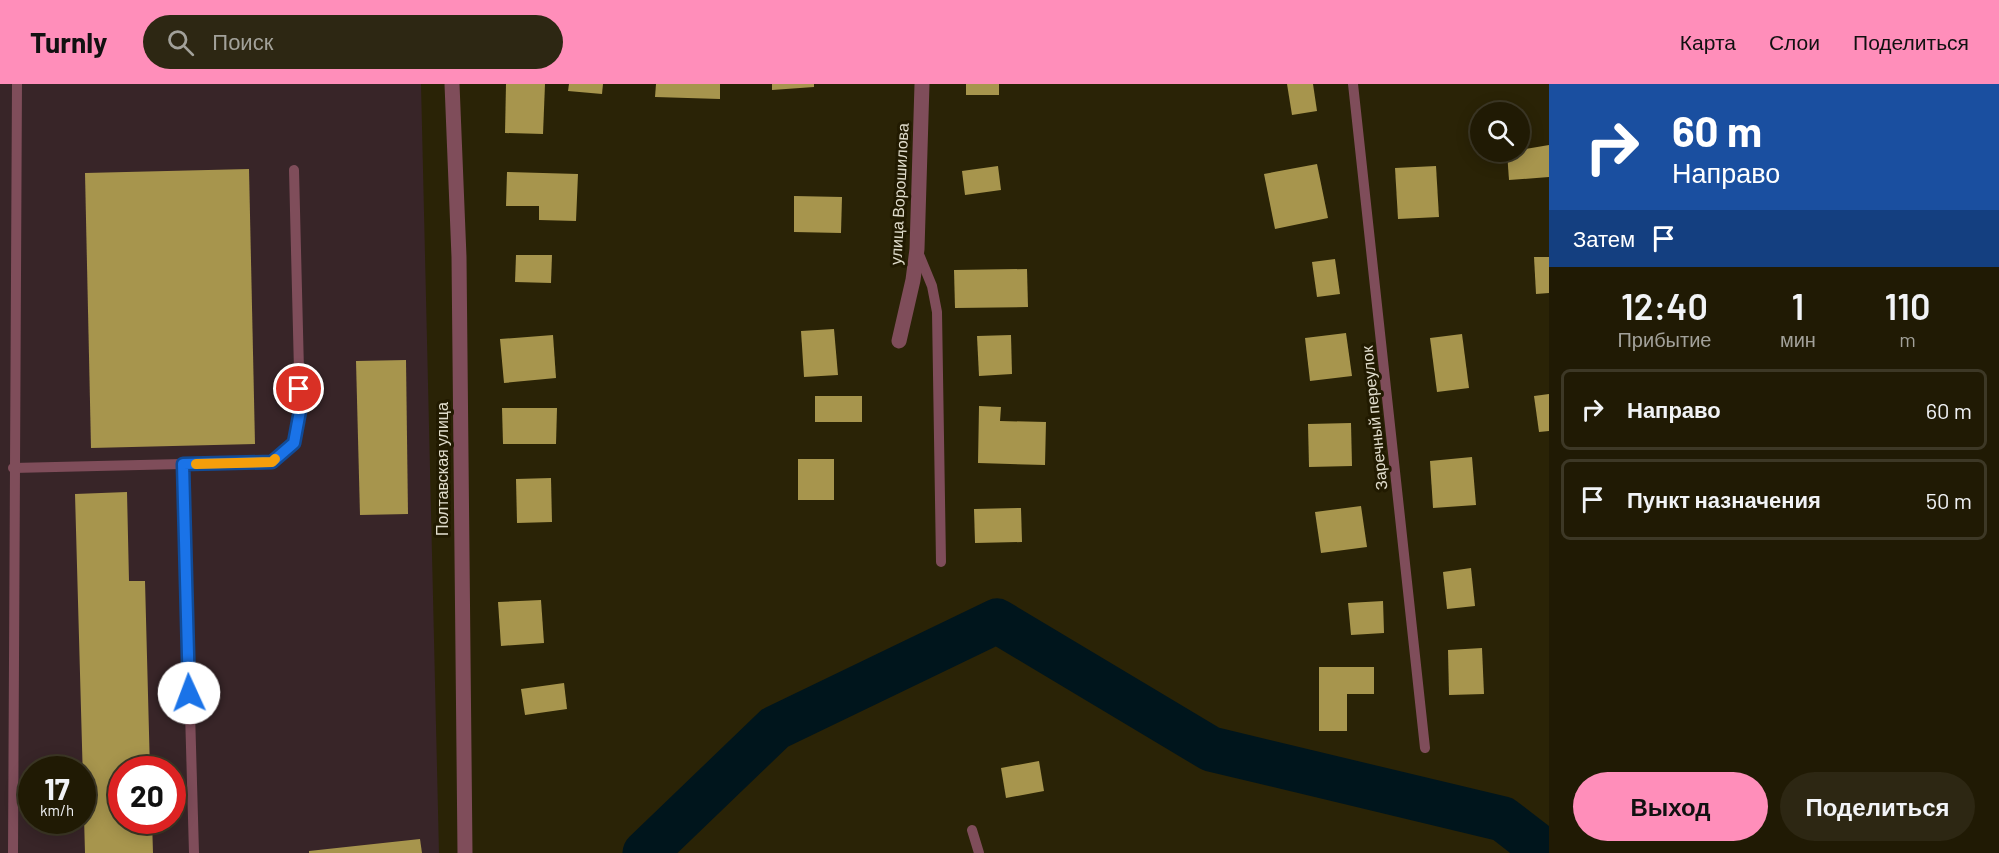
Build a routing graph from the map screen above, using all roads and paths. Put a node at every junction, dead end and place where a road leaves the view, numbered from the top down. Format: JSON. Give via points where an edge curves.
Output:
{"nodes":[{"id":1,"x":17,"y":84,"type":"edge"},
{"id":2,"x":452,"y":84,"type":"edge"},
{"id":3,"x":922,"y":84,"type":"edge"},
{"id":4,"x":1353,"y":84,"type":"edge"},
{"id":5,"x":294,"y":170,"type":"dead end"},
{"id":6,"x":917,"y":249,"type":"junction"},
{"id":7,"x":899,"y":341,"type":"dead end"},
{"id":8,"x":183,"y":464,"type":"junction"},
{"id":9,"x":13,"y":468,"type":"junction"},
{"id":10,"x":941,"y":562,"type":"dead end"},
{"id":11,"x":1425,"y":748,"type":"dead end"},
{"id":12,"x":972,"y":830,"type":"dead end"},
{"id":13,"x":13,"y":853,"type":"edge"},
{"id":14,"x":194,"y":853,"type":"edge"},
{"id":15,"x":465,"y":853,"type":"edge"},
{"id":16,"x":979,"y":853,"type":"edge"}],
"edges":[{"from":1,"to":9,"type":"lane"},
{"from":2,"to":15,"type":"street","name":"Полтавская улица","via":[[459,257]]},
{"from":3,"to":6,"type":"street","name":"улица Ворошилова"},
{"from":4,"to":11,"type":"lane","name":"Заречный переулок"},
{"from":5,"to":8,"type":"lane","via":[[300,411],[294,443],[272,462]]},
{"from":6,"to":7,"type":"street","name":"улица Ворошилова"},
{"from":6,"to":10,"type":"lane","via":[[932,286],[937,312]]},
{"from":8,"to":9,"type":"lane"},
{"from":8,"to":14,"type":"lane"},
{"from":9,"to":13,"type":"lane"},
{"from":12,"to":16,"type":"lane"}]}
